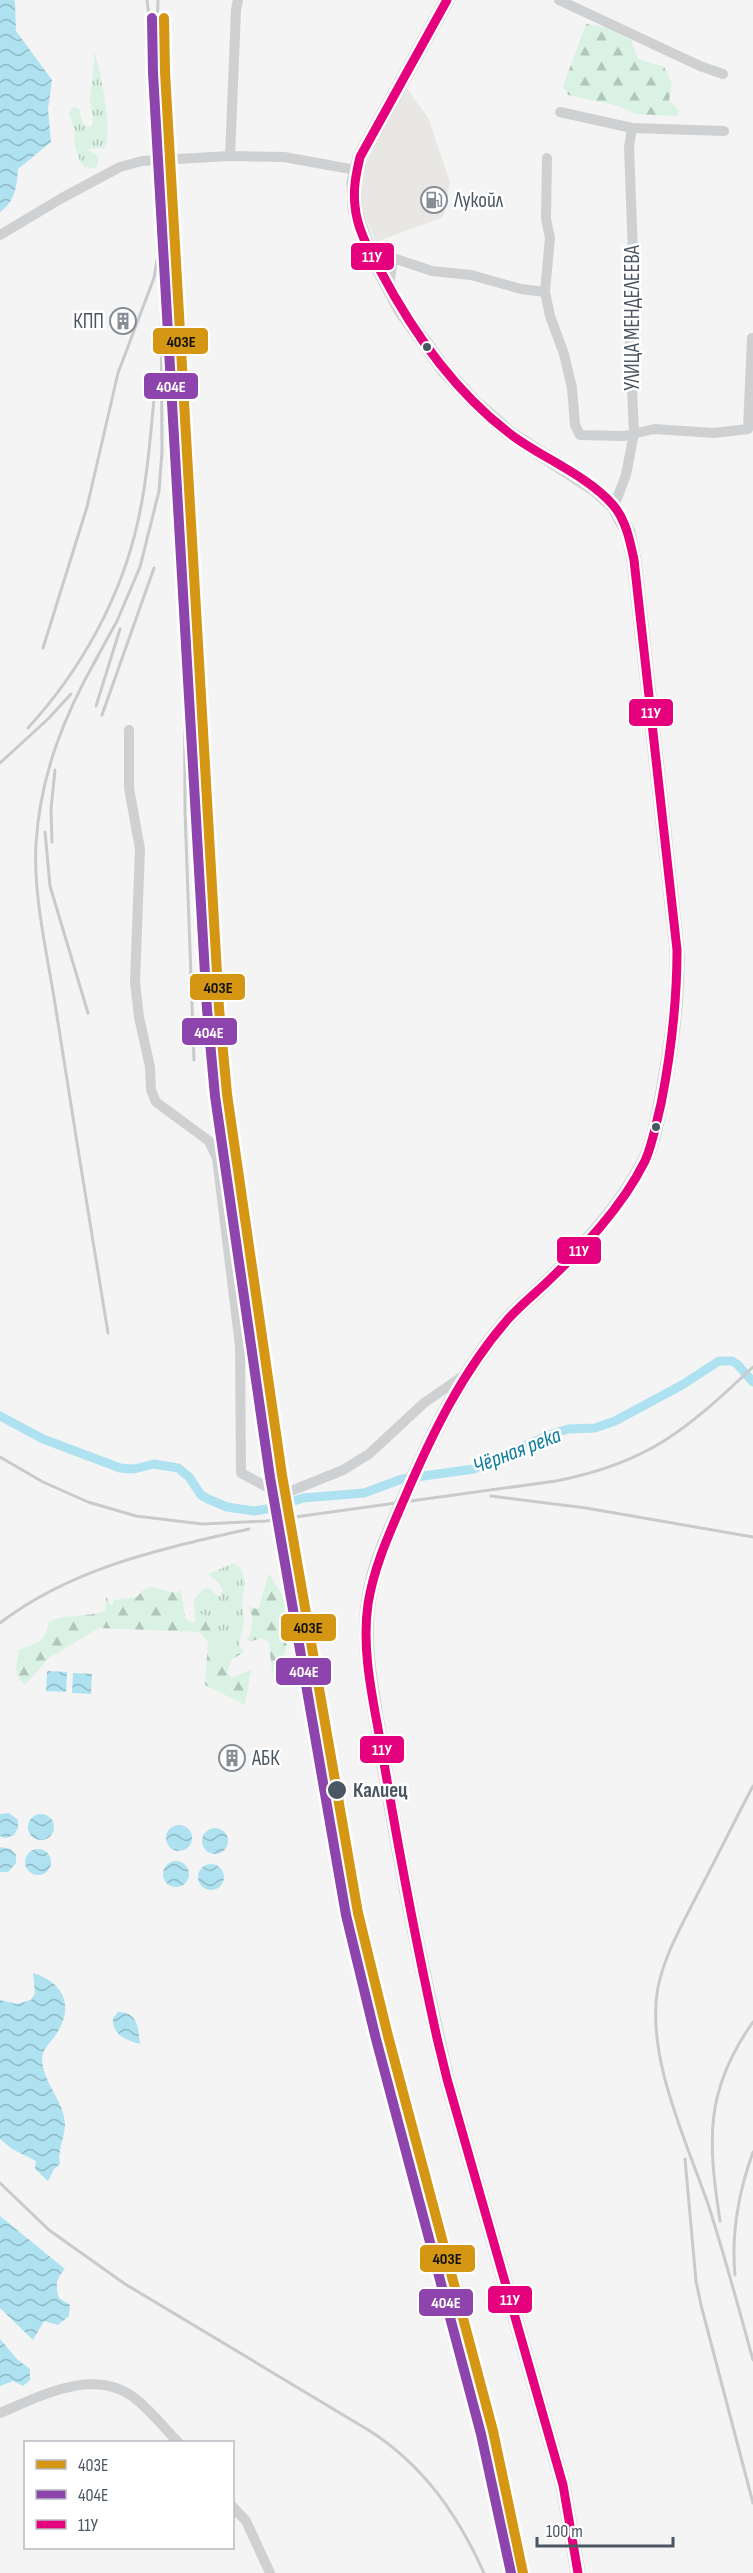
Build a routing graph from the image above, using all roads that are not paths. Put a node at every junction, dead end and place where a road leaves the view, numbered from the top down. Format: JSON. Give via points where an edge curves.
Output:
{"nodes":[{"id":1,"x":238,"y":0,"type":"edge"},
{"id":2,"x":447,"y":0,"type":"edge"},
{"id":3,"x":559,"y":0,"type":"edge"},
{"id":4,"x":723,"y":74,"type":"dead end"},
{"id":5,"x":560,"y":112,"type":"dead end"},
{"id":6,"x":632,"y":128,"type":"junction"},
{"id":7,"x":724,"y":131,"type":"dead end"},
{"id":8,"x":230,"y":156,"type":"junction"},
{"id":9,"x":547,"y":158,"type":"dead end"},
{"id":10,"x":356,"y":170,"type":"junction"},
{"id":11,"x":0,"y":235,"type":"edge"},
{"id":12,"x":389,"y":288,"type":"junction"},
{"id":13,"x":545,"y":292,"type":"junction"},
{"id":14,"x":752,"y":338,"type":"edge"},
{"id":15,"x":634,"y":433,"type":"junction"},
{"id":16,"x":614,"y":506,"type":"junction"},
{"id":17,"x":129,"y":730,"type":"dead end"},
{"id":18,"x":466,"y":1374,"type":"junction"},
{"id":19,"x":0,"y":2413,"type":"edge"},
{"id":20,"x":177,"y":2441,"type":"edge"},
{"id":21,"x":234,"y":2508,"type":"edge"},
{"id":22,"x":270,"y":2573,"type":"edge"},
{"id":23,"x":578,"y":2573,"type":"edge"}],
"edges":[{"from":1,"to":8,"type":"street"},
{"from":2,"to":10,"type":"main road","via":[[366,144]]},
{"from":3,"to":4,"type":"street"},
{"from":5,"to":6,"type":"street"},
{"from":6,"to":7,"type":"street"},
{"from":6,"to":15,"type":"street","name":"УЛИЦА МЕНДЕЛЕЕВА","via":[[629,147],[633,254],[628,298]]},
{"from":8,"to":10,"type":"street","via":[[284,157]]},
{"from":8,"to":11,"type":"street","via":[[132,163]]},
{"from":9,"to":13,"type":"street","via":[[546,219],[550,238]]},
{"from":10,"to":12,"type":"main road","via":[[355,208],[368,248]]},
{"from":12,"to":13,"type":"street","via":[[393,258],[432,271],[471,275]]},
{"from":12,"to":16,"type":"main road","via":[[424,344],[474,402],[510,433]]},
{"from":13,"to":15,"type":"street","via":[[564,354],[580,435]]},
{"from":14,"to":15,"type":"street","via":[[748,429],[714,433],[654,429]]},
{"from":15,"to":16,"type":"street","name":"УЛИЦА МЕНДЕЛЕЕВА","via":[[626,475]]},
{"from":16,"to":18,"type":"main road","via":[[628,532],[634,560],[673,899],[678,983],[674,1035],[645,1161],[614,1211],[509,1317]]},
{"from":17,"to":18,"type":"street","via":[[129,788],[140,849],[137,1009],[156,1102],[203,1135],[217,1158],[240,1346],[241,1473],[270,1488],[291,1491],[343,1470],[369,1454],[424,1403]]},
{"from":18,"to":23,"type":"main road","via":[[423,1454],[370,1588],[370,1678],[392,1813],[447,2079],[563,2485]]},
{"from":19,"to":20,"type":"street","via":[[66,2386],[115,2387],[136,2398]]},
{"from":21,"to":22,"type":"street","via":[[246,2521]]}]}
